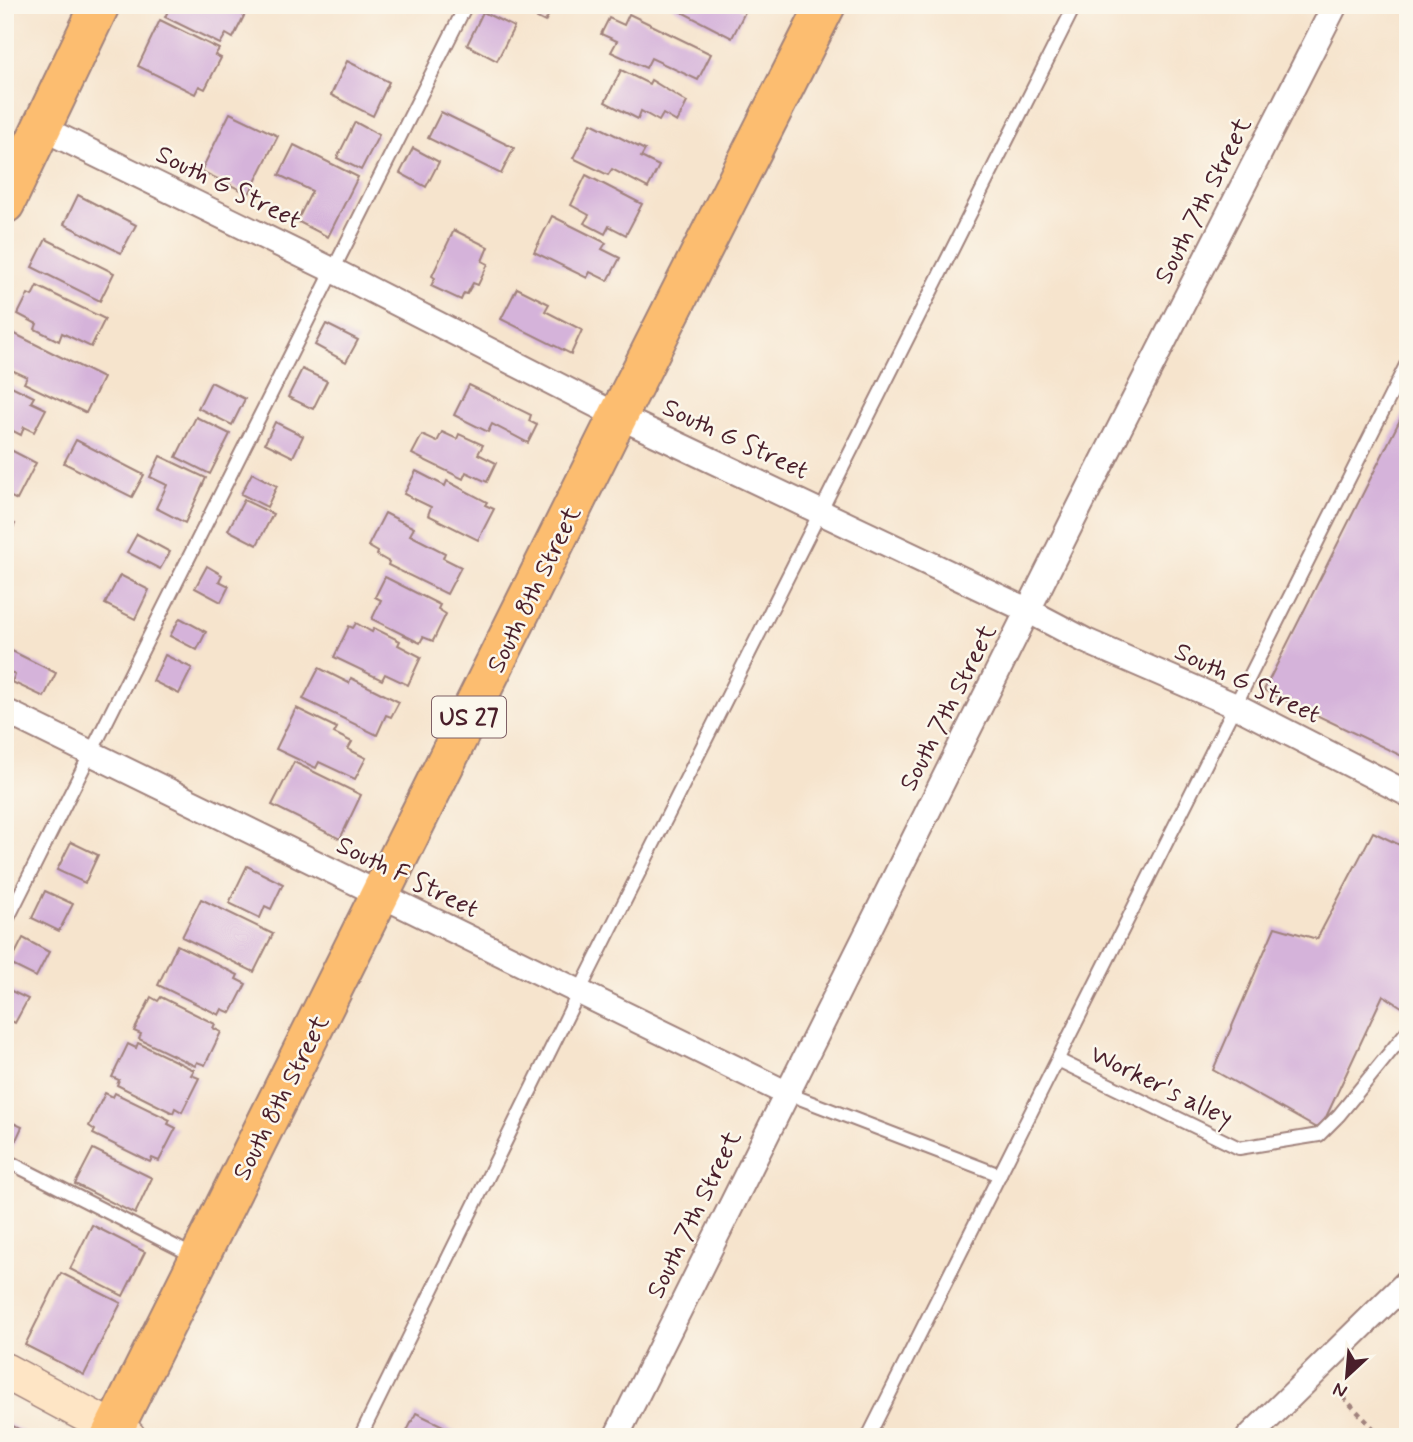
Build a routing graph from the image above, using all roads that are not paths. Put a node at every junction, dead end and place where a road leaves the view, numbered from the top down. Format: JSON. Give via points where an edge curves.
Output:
{"nodes":[{"id":1,"x":100,"y":5,"type":"edge"},
{"id":2,"x":466,"y":5,"type":"edge"},
{"id":3,"x":826,"y":5,"type":"edge"},
{"id":4,"x":1075,"y":5,"type":"edge"},
{"id":5,"x":1335,"y":5,"type":"edge"},
{"id":6,"x":25,"y":145,"type":"edge"},
{"id":7,"x":5,"y":204,"type":"edge"},
{"id":8,"x":334,"y":271,"type":"junction"},
{"id":9,"x":1408,"y":361,"type":"edge"},
{"id":10,"x":618,"y":416,"type":"junction"},
{"id":11,"x":820,"y":511,"type":"junction"},
{"id":12,"x":1029,"y":611,"type":"junction"},
{"id":13,"x":1236,"y":706,"type":"junction"},
{"id":14,"x":5,"y":711,"type":"edge"},
{"id":15,"x":92,"y":754,"type":"junction"},
{"id":16,"x":1408,"y":794,"type":"edge"},
{"id":17,"x":380,"y":896,"type":"junction"},
{"id":18,"x":5,"y":924,"type":"edge"},
{"id":19,"x":579,"y":992,"type":"junction"},
{"id":20,"x":1408,"y":1030,"type":"edge"},
{"id":21,"x":1058,"y":1060,"type":"junction"},
{"id":22,"x":786,"y":1093,"type":"junction"},
{"id":23,"x":5,"y":1160,"type":"edge"},
{"id":24,"x":1000,"y":1175,"type":"junction"},
{"id":25,"x":199,"y":1259,"type":"junction"},
{"id":26,"x":1408,"y":1280,"type":"edge"},
{"id":27,"x":5,"y":1371,"type":"edge"},
{"id":28,"x":117,"y":1434,"type":"edge"},
{"id":29,"x":360,"y":1437,"type":"edge"},
{"id":30,"x":616,"y":1437,"type":"edge"},
{"id":31,"x":868,"y":1437,"type":"edge"},
{"id":32,"x":1249,"y":1437,"type":"edge"}],
"edges":[{"from":1,"to":6,"type":"highway"},
{"from":2,"to":8,"type":"lane"},
{"from":3,"to":10,"type":"highway","name":"South 8th Street","number":"US 27"},
{"from":4,"to":11,"type":"lane"},
{"from":5,"to":12,"type":"street","name":"South 7th Street"},
{"from":6,"to":7,"type":"highway"},
{"from":6,"to":8,"type":"street","name":"South G Street"},
{"from":8,"to":10,"type":"street","name":"South G Street"},
{"from":8,"to":15,"type":"lane"},
{"from":9,"to":13,"type":"lane"},
{"from":10,"to":11,"type":"street","name":"South G Street"},
{"from":10,"to":17,"type":"highway","name":"South 8th Street","number":"US 27"},
{"from":11,"to":12,"type":"street","name":"South G Street"},
{"from":11,"to":19,"type":"lane"},
{"from":12,"to":13,"type":"street","name":"South G Street"},
{"from":12,"to":22,"type":"street","name":"South 7th Street"},
{"from":13,"to":16,"type":"street","name":"South G Street"},
{"from":13,"to":21,"type":"lane"},
{"from":14,"to":15,"type":"street","name":"South F Street"},
{"from":15,"to":17,"type":"street","name":"South F Street"},
{"from":15,"to":18,"type":"lane"},
{"from":17,"to":19,"type":"street","name":"South F Street"},
{"from":17,"to":25,"type":"highway","name":"South 8th Street","number":"US 27"},
{"from":19,"to":22,"type":"street","name":"South F Street"},
{"from":19,"to":29,"type":"lane"},
{"from":20,"to":21,"type":"lane","name":"Worker's alley","via":[[1319,1135],[1239,1148]]},
{"from":21,"to":24,"type":"lane"},
{"from":22,"to":24,"type":"lane"},
{"from":22,"to":30,"type":"street","name":"South 7th Street"},
{"from":23,"to":25,"type":"lane"},
{"from":24,"to":31,"type":"lane"},
{"from":25,"to":28,"type":"highway","name":"South 8th Street","number":"US 27"},
{"from":26,"to":32,"type":"street"},
{"from":27,"to":28,"type":"street"}]}
